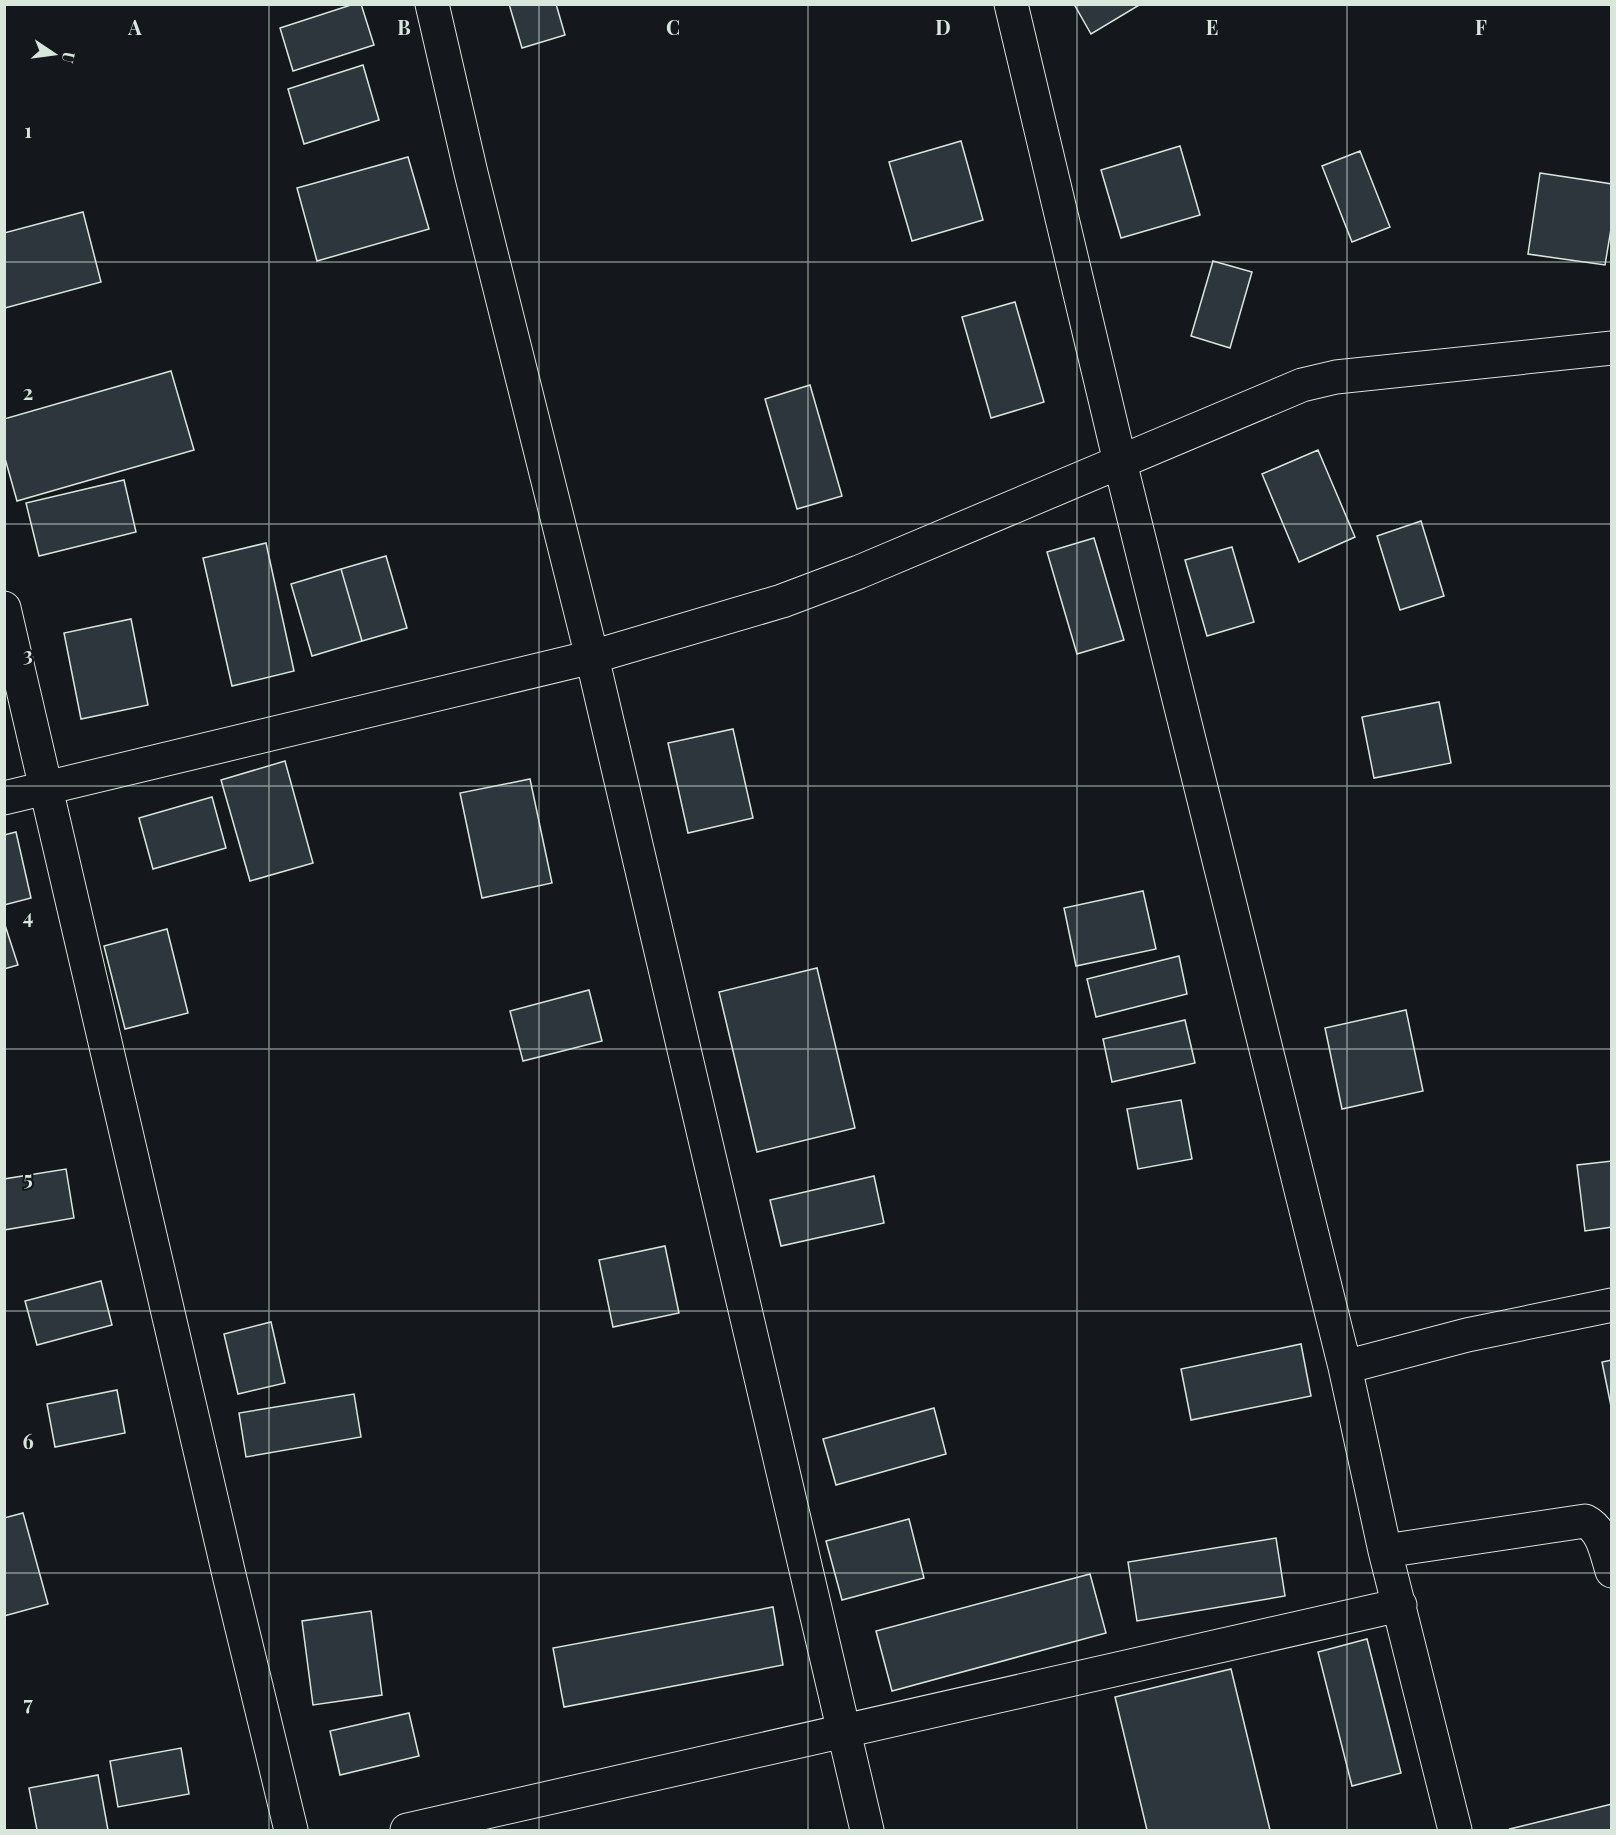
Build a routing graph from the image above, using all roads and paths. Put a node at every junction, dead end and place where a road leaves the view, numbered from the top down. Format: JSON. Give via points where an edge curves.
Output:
{"nodes":[{"id":1,"x":432,"y":4,"type":"edge"},
{"id":2,"x":1011,"y":4,"type":"edge"},
{"id":3,"x":1611,"y":348,"type":"edge"},
{"id":4,"x":1120,"y":462,"type":"junction"},
{"id":5,"x":4,"y":608,"type":"edge"},
{"id":6,"x":592,"y":657,"type":"junction"},
{"id":7,"x":47,"y":788,"type":"junction"},
{"id":8,"x":4,"y":798,"type":"edge"},
{"id":9,"x":1611,"y":1305,"type":"edge"},
{"id":10,"x":1345,"y":1367,"type":"junction"},
{"id":11,"x":1385,"y":1551,"type":"junction"},
{"id":12,"x":1611,"y":1570,"type":"edge"},
{"id":13,"x":1400,"y":1605,"type":"junction"},
{"id":14,"x":843,"y":1733,"type":"junction"},
{"id":15,"x":291,"y":1830,"type":"edge"},
{"id":16,"x":407,"y":1830,"type":"edge"},
{"id":17,"x":867,"y":1830,"type":"edge"},
{"id":18,"x":1455,"y":1830,"type":"edge"}],
"edges":[{"from":1,"to":6,"type":"street"},
{"from":2,"to":4,"type":"street"},
{"from":3,"to":4,"type":"street","via":[[1335,377],[1268,398]]},
{"from":4,"to":6,"type":"street","via":[[782,601]]},
{"from":4,"to":10,"type":"street"},
{"from":5,"to":7,"type":"street"},
{"from":6,"to":7,"type":"street"},
{"from":6,"to":14,"type":"street"},
{"from":7,"to":8,"type":"street"},
{"from":7,"to":15,"type":"street"},
{"from":9,"to":10,"type":"street","via":[[1478,1332]]},
{"from":10,"to":11,"type":"street"},
{"from":11,"to":12,"type":"street","via":[[1585,1521],[1600,1534]]},
{"from":11,"to":13,"type":"street"},
{"from":13,"to":14,"type":"street"},
{"from":13,"to":18,"type":"street"},
{"from":14,"to":16,"type":"street"},
{"from":14,"to":17,"type":"street"}]}
